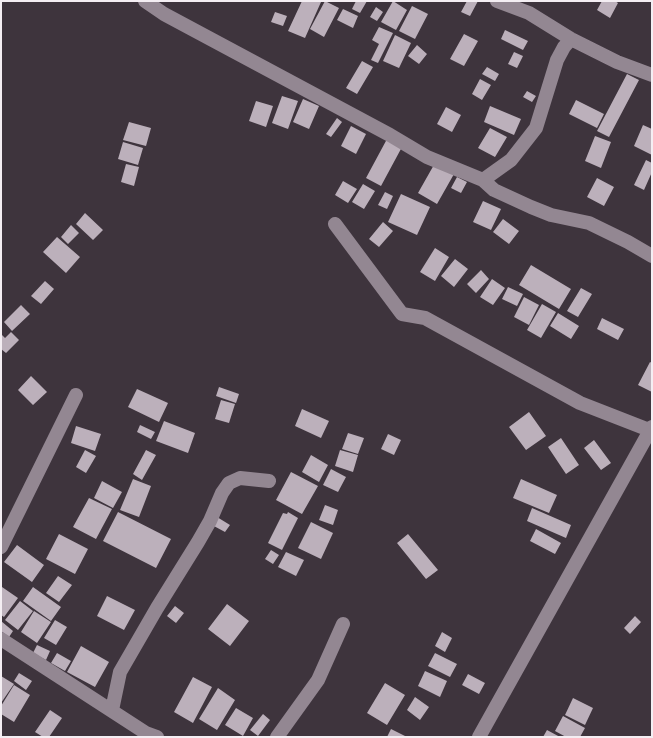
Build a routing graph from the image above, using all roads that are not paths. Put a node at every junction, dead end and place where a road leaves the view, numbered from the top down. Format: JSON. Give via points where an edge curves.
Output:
{"nodes":[{"id":1,"x":146,"y":1,"type":"edge"},
{"id":2,"x":497,"y":1,"type":"edge"},
{"id":3,"x":572,"y":39,"type":"junction"},
{"id":4,"x":652,"y":75,"type":"edge"},
{"id":5,"x":483,"y":180,"type":"junction"},
{"id":6,"x":335,"y":224,"type":"dead end"},
{"id":7,"x":652,"y":256,"type":"edge"},
{"id":8,"x":76,"y":395,"type":"dead end"},
{"id":9,"x":651,"y":430,"type":"edge"},
{"id":10,"x":269,"y":481,"type":"dead end"},
{"id":11,"x":1,"y":547,"type":"edge"},
{"id":12,"x":343,"y":624,"type":"dead end"},
{"id":13,"x":1,"y":639,"type":"edge"},
{"id":14,"x":112,"y":710,"type":"junction"},
{"id":15,"x":149,"y":736,"type":"edge"},
{"id":16,"x":278,"y":737,"type":"edge"},
{"id":17,"x":479,"y":737,"type":"edge"}],
"edges":[{"from":1,"to":5,"type":"street","via":[[164,14],[427,157]]},
{"from":2,"to":3,"type":"street","via":[[529,13]]},
{"from":3,"to":4,"type":"street","via":[[617,62]]},
{"from":3,"to":5,"type":"street","via":[[557,60],[536,128],[511,160]]},
{"from":5,"to":7,"type":"street","via":[[494,190],[531,208],[589,223]]},
{"from":6,"to":9,"type":"street","via":[[402,314],[425,318],[580,403]]},
{"from":8,"to":11,"type":"street"},
{"from":9,"to":17,"type":"street"},
{"from":10,"to":14,"type":"street","via":[[240,478],[229,484],[222,493],[210,521],[120,672]]},
{"from":12,"to":16,"type":"street","via":[[318,680]]},
{"from":13,"to":14,"type":"street"},
{"from":14,"to":15,"type":"street"}]}
